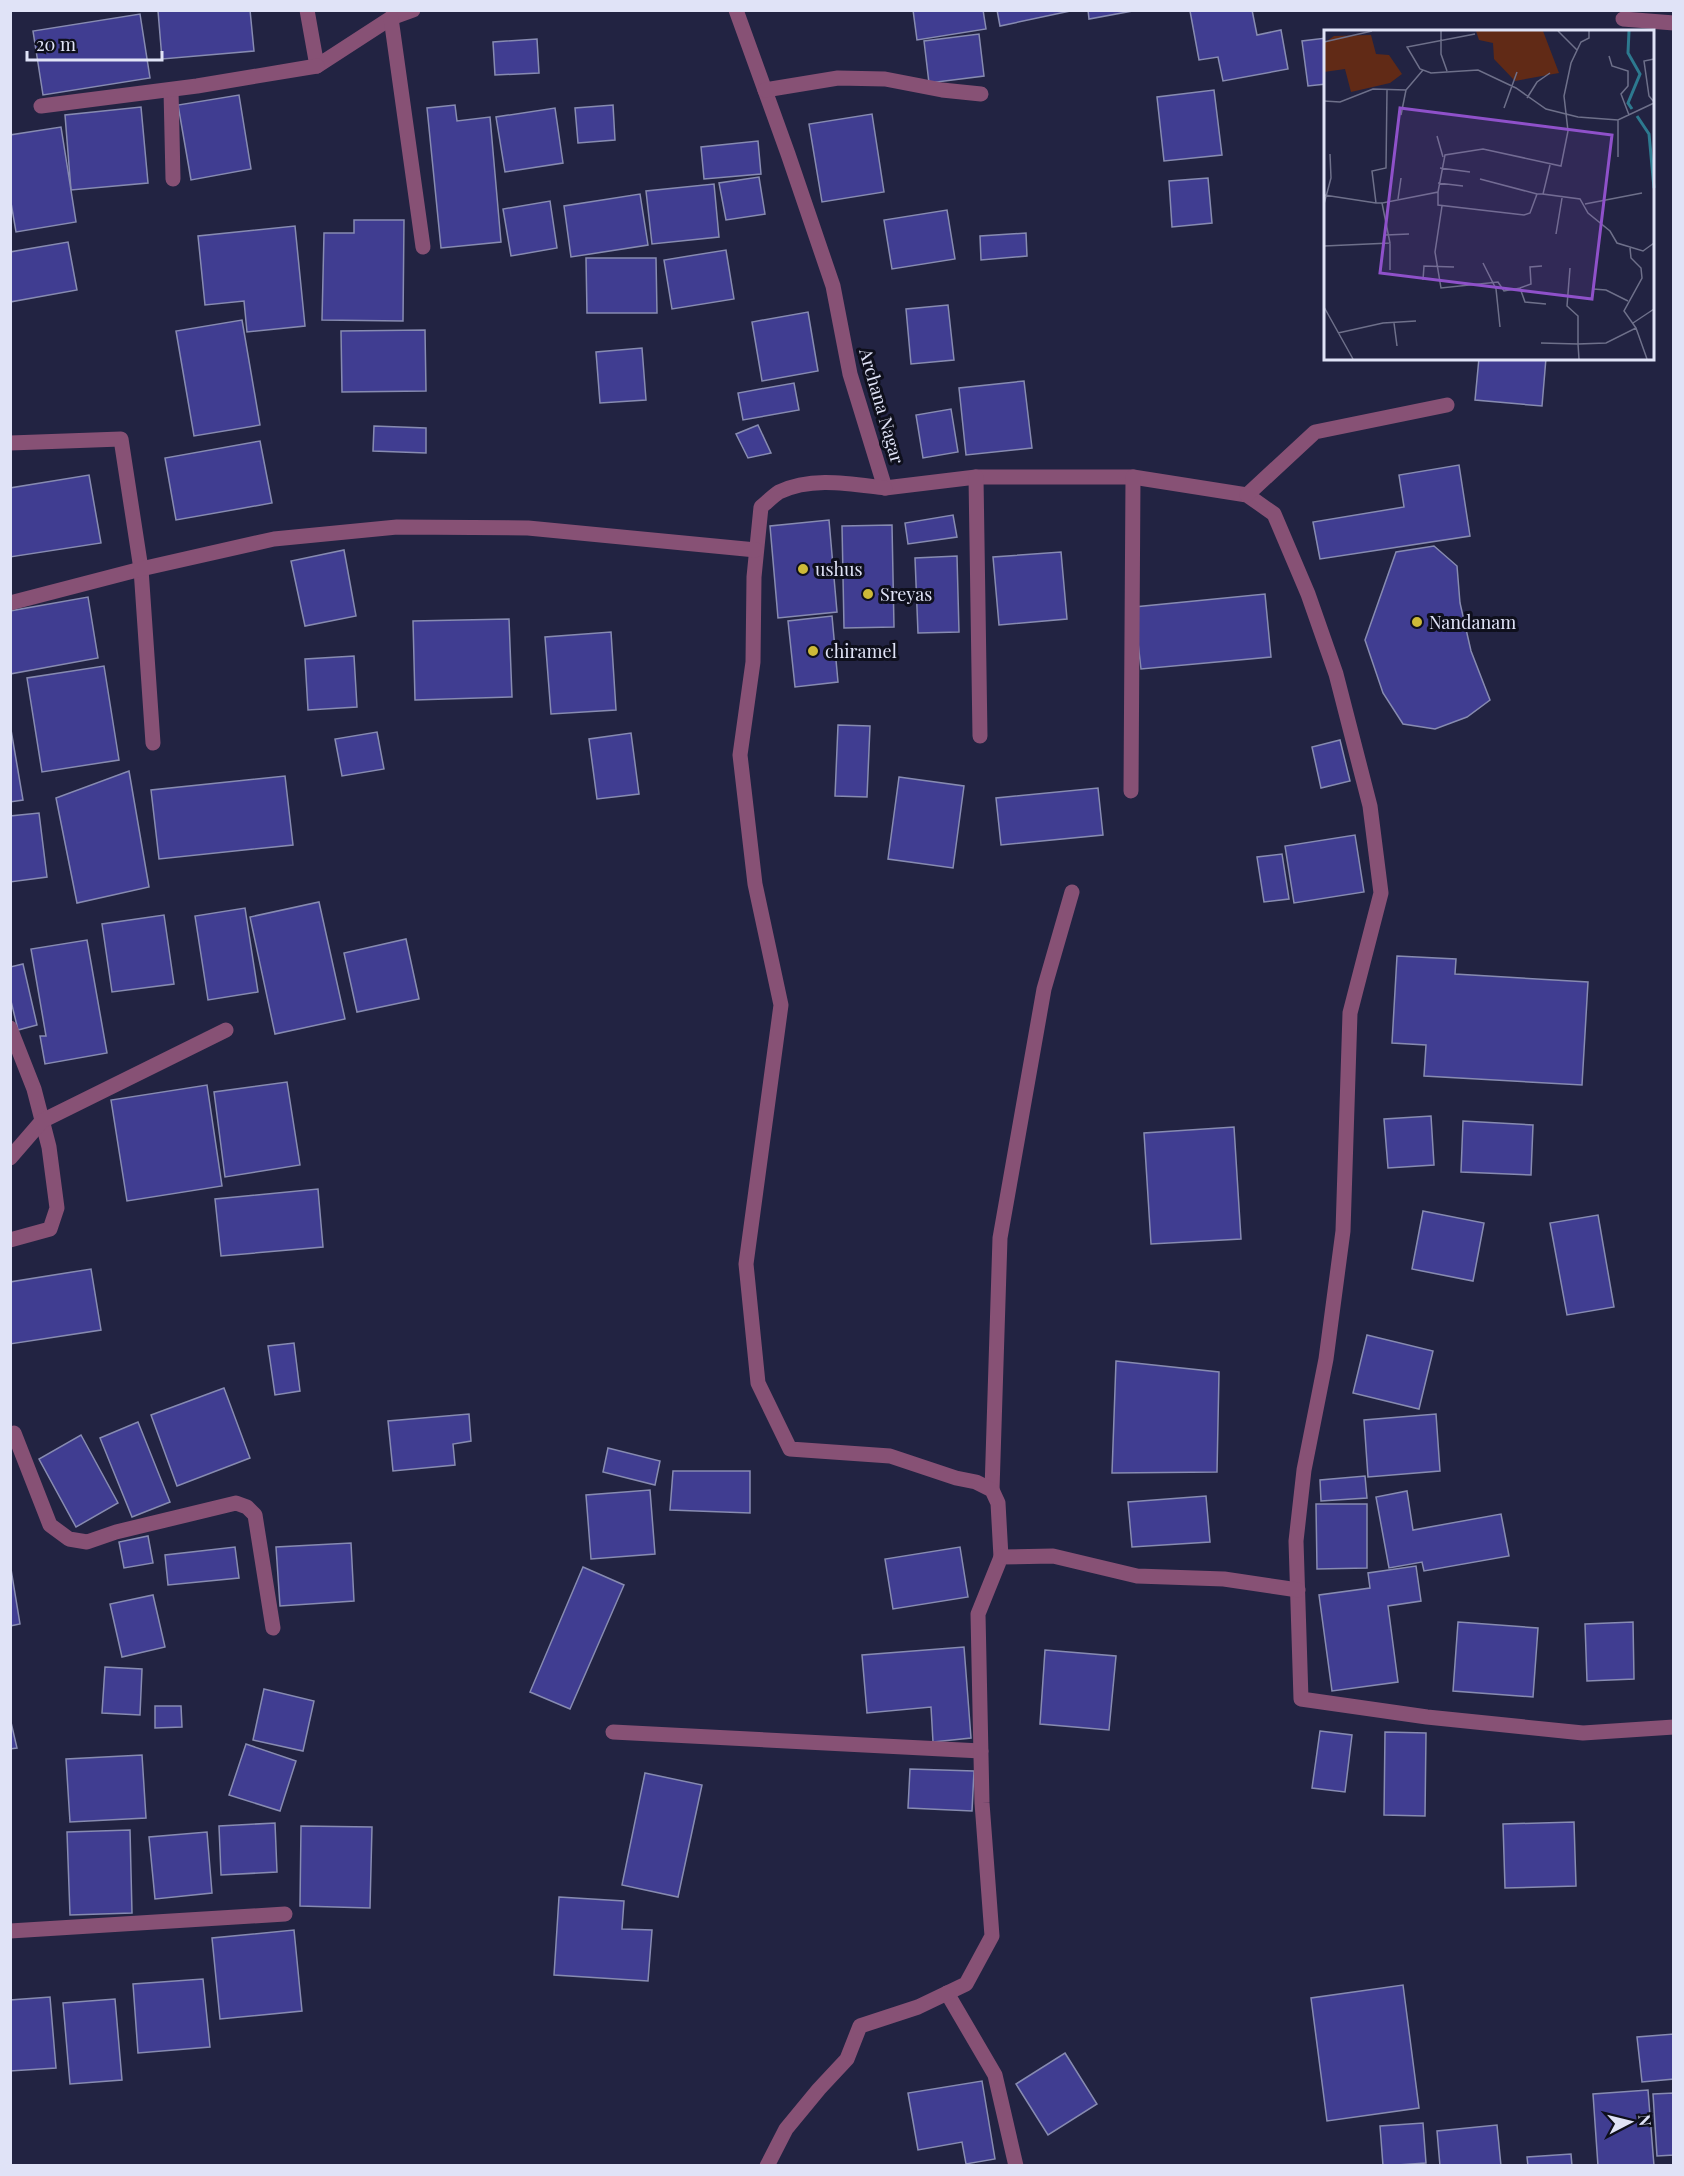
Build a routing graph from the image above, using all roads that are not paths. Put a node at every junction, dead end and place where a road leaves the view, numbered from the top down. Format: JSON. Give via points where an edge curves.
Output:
{"nodes":[{"id":1,"x":307,"y":10,"type":"edge"},
{"id":2,"x":413,"y":10,"type":"edge"},
{"id":3,"x":736,"y":10,"type":"edge"},
{"id":4,"x":391,"y":18,"type":"junction"},
{"id":5,"x":1623,"y":19,"type":"dead end"},
{"id":6,"x":1674,"y":22,"type":"edge"},
{"id":7,"x":317,"y":66,"type":"junction"},
{"id":8,"x":171,"y":90,"type":"junction"},
{"id":9,"x":765,"y":90,"type":"junction"},
{"id":10,"x":981,"y":94,"type":"dead end"},
{"id":11,"x":41,"y":106,"type":"dead end"},
{"id":12,"x":173,"y":179,"type":"dead end"},
{"id":13,"x":423,"y":247,"type":"dead end"},
{"id":14,"x":1447,"y":405,"type":"dead end"},
{"id":15,"x":10,"y":443,"type":"edge"},
{"id":16,"x":976,"y":477,"type":"junction"},
{"id":17,"x":1133,"y":477,"type":"junction"},
{"id":18,"x":885,"y":488,"type":"junction"},
{"id":19,"x":1247,"y":495,"type":"junction"},
{"id":20,"x":756,"y":550,"type":"junction"},
{"id":21,"x":141,"y":569,"type":"junction"},
{"id":22,"x":10,"y":603,"type":"edge"},
{"id":23,"x":980,"y":736,"type":"dead end"},
{"id":24,"x":153,"y":743,"type":"dead end"},
{"id":25,"x":1131,"y":790,"type":"dead end"},
{"id":26,"x":1072,"y":892,"type":"dead end"},
{"id":27,"x":10,"y":1028,"type":"edge"},
{"id":28,"x":226,"y":1030,"type":"dead end"},
{"id":29,"x":42,"y":1121,"type":"junction"},
{"id":30,"x":10,"y":1158,"type":"edge"},
{"id":31,"x":10,"y":1240,"type":"edge"},
{"id":32,"x":12,"y":1429,"type":"edge"},
{"id":33,"x":992,"y":1490,"type":"junction"},
{"id":34,"x":1001,"y":1557,"type":"junction"},
{"id":35,"x":1298,"y":1590,"type":"junction"},
{"id":36,"x":273,"y":1628,"type":"dead end"},
{"id":37,"x":1674,"y":1727,"type":"edge"},
{"id":38,"x":613,"y":1732,"type":"dead end"},
{"id":39,"x":981,"y":1751,"type":"junction"},
{"id":40,"x":285,"y":1914,"type":"dead end"},
{"id":41,"x":10,"y":1931,"type":"edge"},
{"id":42,"x":947,"y":1993,"type":"junction"},
{"id":43,"x":767,"y":2166,"type":"edge"},
{"id":44,"x":1016,"y":2166,"type":"edge"}],
"edges":[{"from":1,"to":7,"type":"street"},
{"from":2,"to":4,"type":"street"},
{"from":3,"to":9,"type":"street","name":"Archana Nagar"},
{"from":4,"to":7,"type":"street"},
{"from":4,"to":13,"type":"street"},
{"from":5,"to":6,"type":"street"},
{"from":7,"to":8,"type":"street"},
{"from":8,"to":11,"type":"street"},
{"from":8,"to":12,"type":"street"},
{"from":9,"to":10,"type":"street","via":[[838,78],[885,79]]},
{"from":9,"to":18,"type":"street","name":"Archana Nagar","via":[[833,286],[850,374]]},
{"from":14,"to":19,"type":"street","via":[[1315,432]]},
{"from":15,"to":21,"type":"street","via":[[121,439]]},
{"from":16,"to":17,"type":"street","name":"Archana Nagar"},
{"from":16,"to":18,"type":"street","name":"Archana Nagar"},
{"from":16,"to":23,"type":"street"},
{"from":17,"to":19,"type":"street","name":"Archana Nagar"},
{"from":17,"to":25,"type":"street"},
{"from":18,"to":20,"type":"street","via":[[834,482],[779,492],[761,507]]},
{"from":19,"to":35,"type":"street","name":"Archana Nagar","via":[[1274,514],[1336,674],[1370,806],[1382,893],[1350,1012],[1343,1231],[1326,1359],[1304,1470],[1296,1541]]},
{"from":20,"to":21,"type":"street","via":[[528,528],[397,527],[274,539]]},
{"from":20,"to":33,"type":"street","via":[[753,662],[740,755],[755,884],[781,1005],[746,1264],[758,1383],[790,1449],[890,1456]]},
{"from":21,"to":22,"type":"street"},
{"from":21,"to":24,"type":"street"},
{"from":26,"to":33,"type":"street","via":[[1044,989],[1000,1238]]},
{"from":27,"to":29,"type":"street"},
{"from":28,"to":29,"type":"street"},
{"from":29,"to":30,"type":"street"},
{"from":29,"to":31,"type":"street","via":[[57,1208],[50,1229]]},
{"from":32,"to":36,"type":"street","via":[[50,1525],[69,1539],[87,1542],[236,1503],[247,1507],[255,1515]]},
{"from":33,"to":34,"type":"street","via":[[998,1503]]},
{"from":34,"to":35,"type":"street","via":[[1053,1556],[1137,1576],[1224,1579]]},
{"from":34,"to":39,"type":"street","via":[[978,1614]]},
{"from":35,"to":37,"type":"street","name":"Archana Nagar","via":[[1301,1699],[1583,1733]]},
{"from":38,"to":39,"type":"street"},
{"from":39,"to":42,"type":"street","via":[[992,1936],[966,1984]]},
{"from":40,"to":41,"type":"street"},
{"from":42,"to":43,"type":"street","via":[[860,2026],[847,2059],[786,2129]]},
{"from":42,"to":44,"type":"street","via":[[995,2075]]}]}
